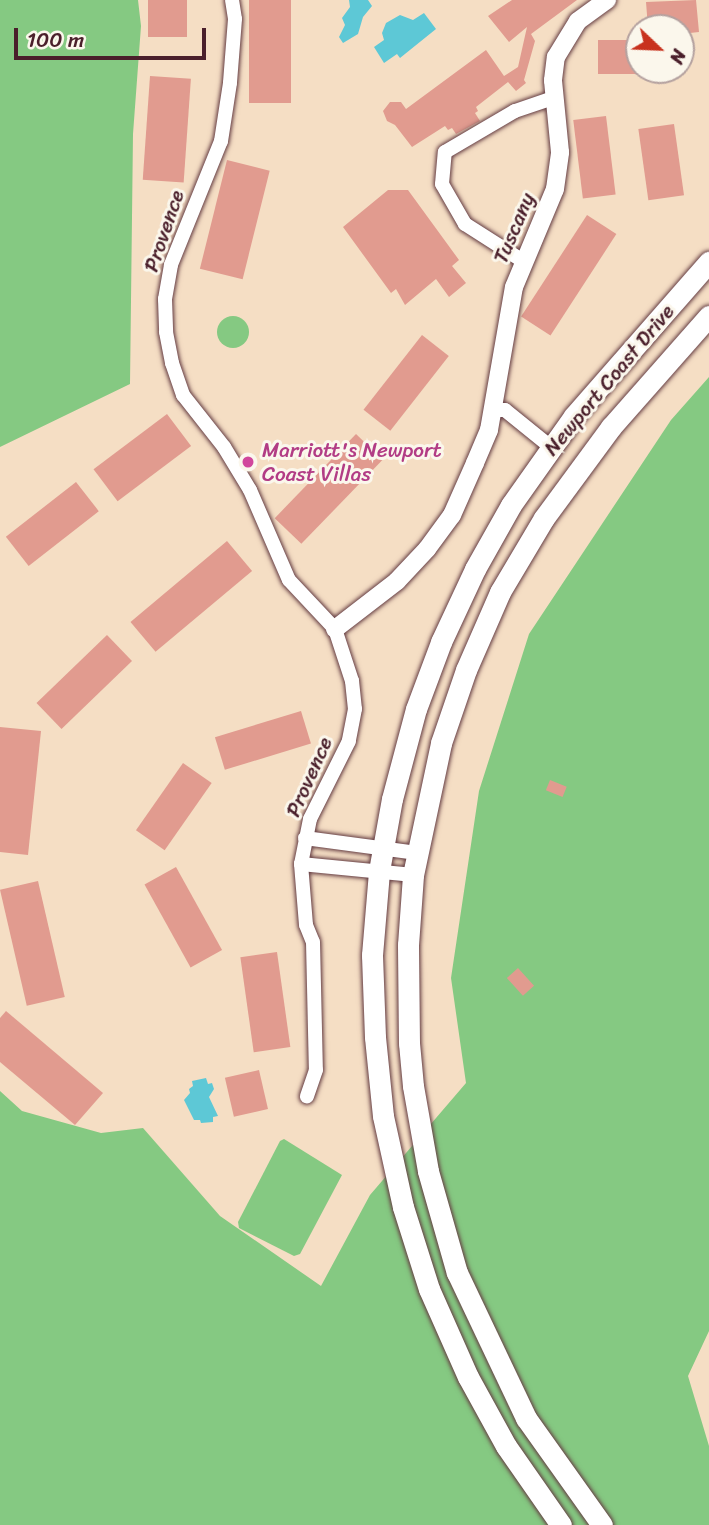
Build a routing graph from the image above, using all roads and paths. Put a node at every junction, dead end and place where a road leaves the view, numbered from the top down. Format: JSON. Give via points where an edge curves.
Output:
{"nodes":[{"id":1,"x":232,"y":0,"type":"edge"},
{"id":2,"x":607,"y":0,"type":"edge"},
{"id":3,"x":556,"y":97,"type":"junction"},
{"id":4,"x":523,"y":261,"type":"junction"},
{"id":5,"x":709,"y":262,"type":"edge"},
{"id":6,"x":709,"y":316,"type":"edge"},
{"id":7,"x":493,"y":410,"type":"junction"},
{"id":8,"x":552,"y":448,"type":"junction"},
{"id":9,"x":335,"y":629,"type":"junction"},
{"id":10,"x":305,"y":838,"type":"junction"},
{"id":11,"x":383,"y":849,"type":"junction"},
{"id":12,"x":417,"y":853,"type":"junction"},
{"id":13,"x":301,"y":864,"type":"junction"},
{"id":14,"x":379,"y":871,"type":"junction"},
{"id":15,"x":413,"y":875,"type":"junction"},
{"id":16,"x":307,"y":1096,"type":"dead end"},
{"id":17,"x":561,"y":1525,"type":"edge"},
{"id":18,"x":602,"y":1525,"type":"edge"}],
"edges":[{"from":1,"to":9,"type":"street","name":"Provence","via":[[230,83],[221,141],[172,265],[164,299],[166,332],[183,395],[224,447],[250,490],[289,580]]},
{"from":2,"to":3,"type":"street","name":"Tuscany","via":[[578,21],[564,40],[556,57]]},
{"from":3,"to":4,"type":"street","name":"Tuscany","via":[[560,152],[555,189]]},
{"from":3,"to":4,"type":"street","via":[[515,111],[445,152],[442,184],[465,224]]},
{"from":4,"to":7,"type":"street","name":"Tuscany","via":[[514,287]]},
{"from":5,"to":8,"type":"main road","name":"Newport Coast Drive","via":[[574,416]]},
{"from":6,"to":12,"type":"main road","name":"Newport Coast Drive","via":[[611,427],[544,518],[500,592],[441,743]]},
{"from":7,"to":8,"type":"street","via":[[505,410]]},
{"from":7,"to":9,"type":"street","name":"Tuscany","via":[[489,430],[452,515],[397,581]]},
{"from":8,"to":11,"type":"main road","name":"Newport Coast Drive","via":[[511,505],[441,642],[412,722]]},
{"from":9,"to":10,"type":"street","name":"Provence","via":[[352,681],[355,709],[349,741],[324,787]]},
{"from":10,"to":11,"type":"street","name":"Provence"},
{"from":10,"to":13,"type":"street","name":"Provence"},
{"from":11,"to":12,"type":"street","name":"Provence"},
{"from":11,"to":14,"type":"main road","name":"Newport Coast Drive"},
{"from":12,"to":15,"type":"main road","name":"Newport Coast Drive"},
{"from":13,"to":14,"type":"street"},
{"from":13,"to":16,"type":"street","name":"Provence","via":[[314,968],[316,1070]]},
{"from":14,"to":15,"type":"street"},
{"from":14,"to":17,"type":"main road","name":"Newport Coast Drive","via":[[372,955],[375,1037],[383,1115],[403,1207],[429,1289],[468,1377],[506,1446]]},
{"from":15,"to":18,"type":"main road","name":"Newport Coast Drive","via":[[408,945],[413,1086],[428,1171],[457,1273],[526,1418]]}]}
